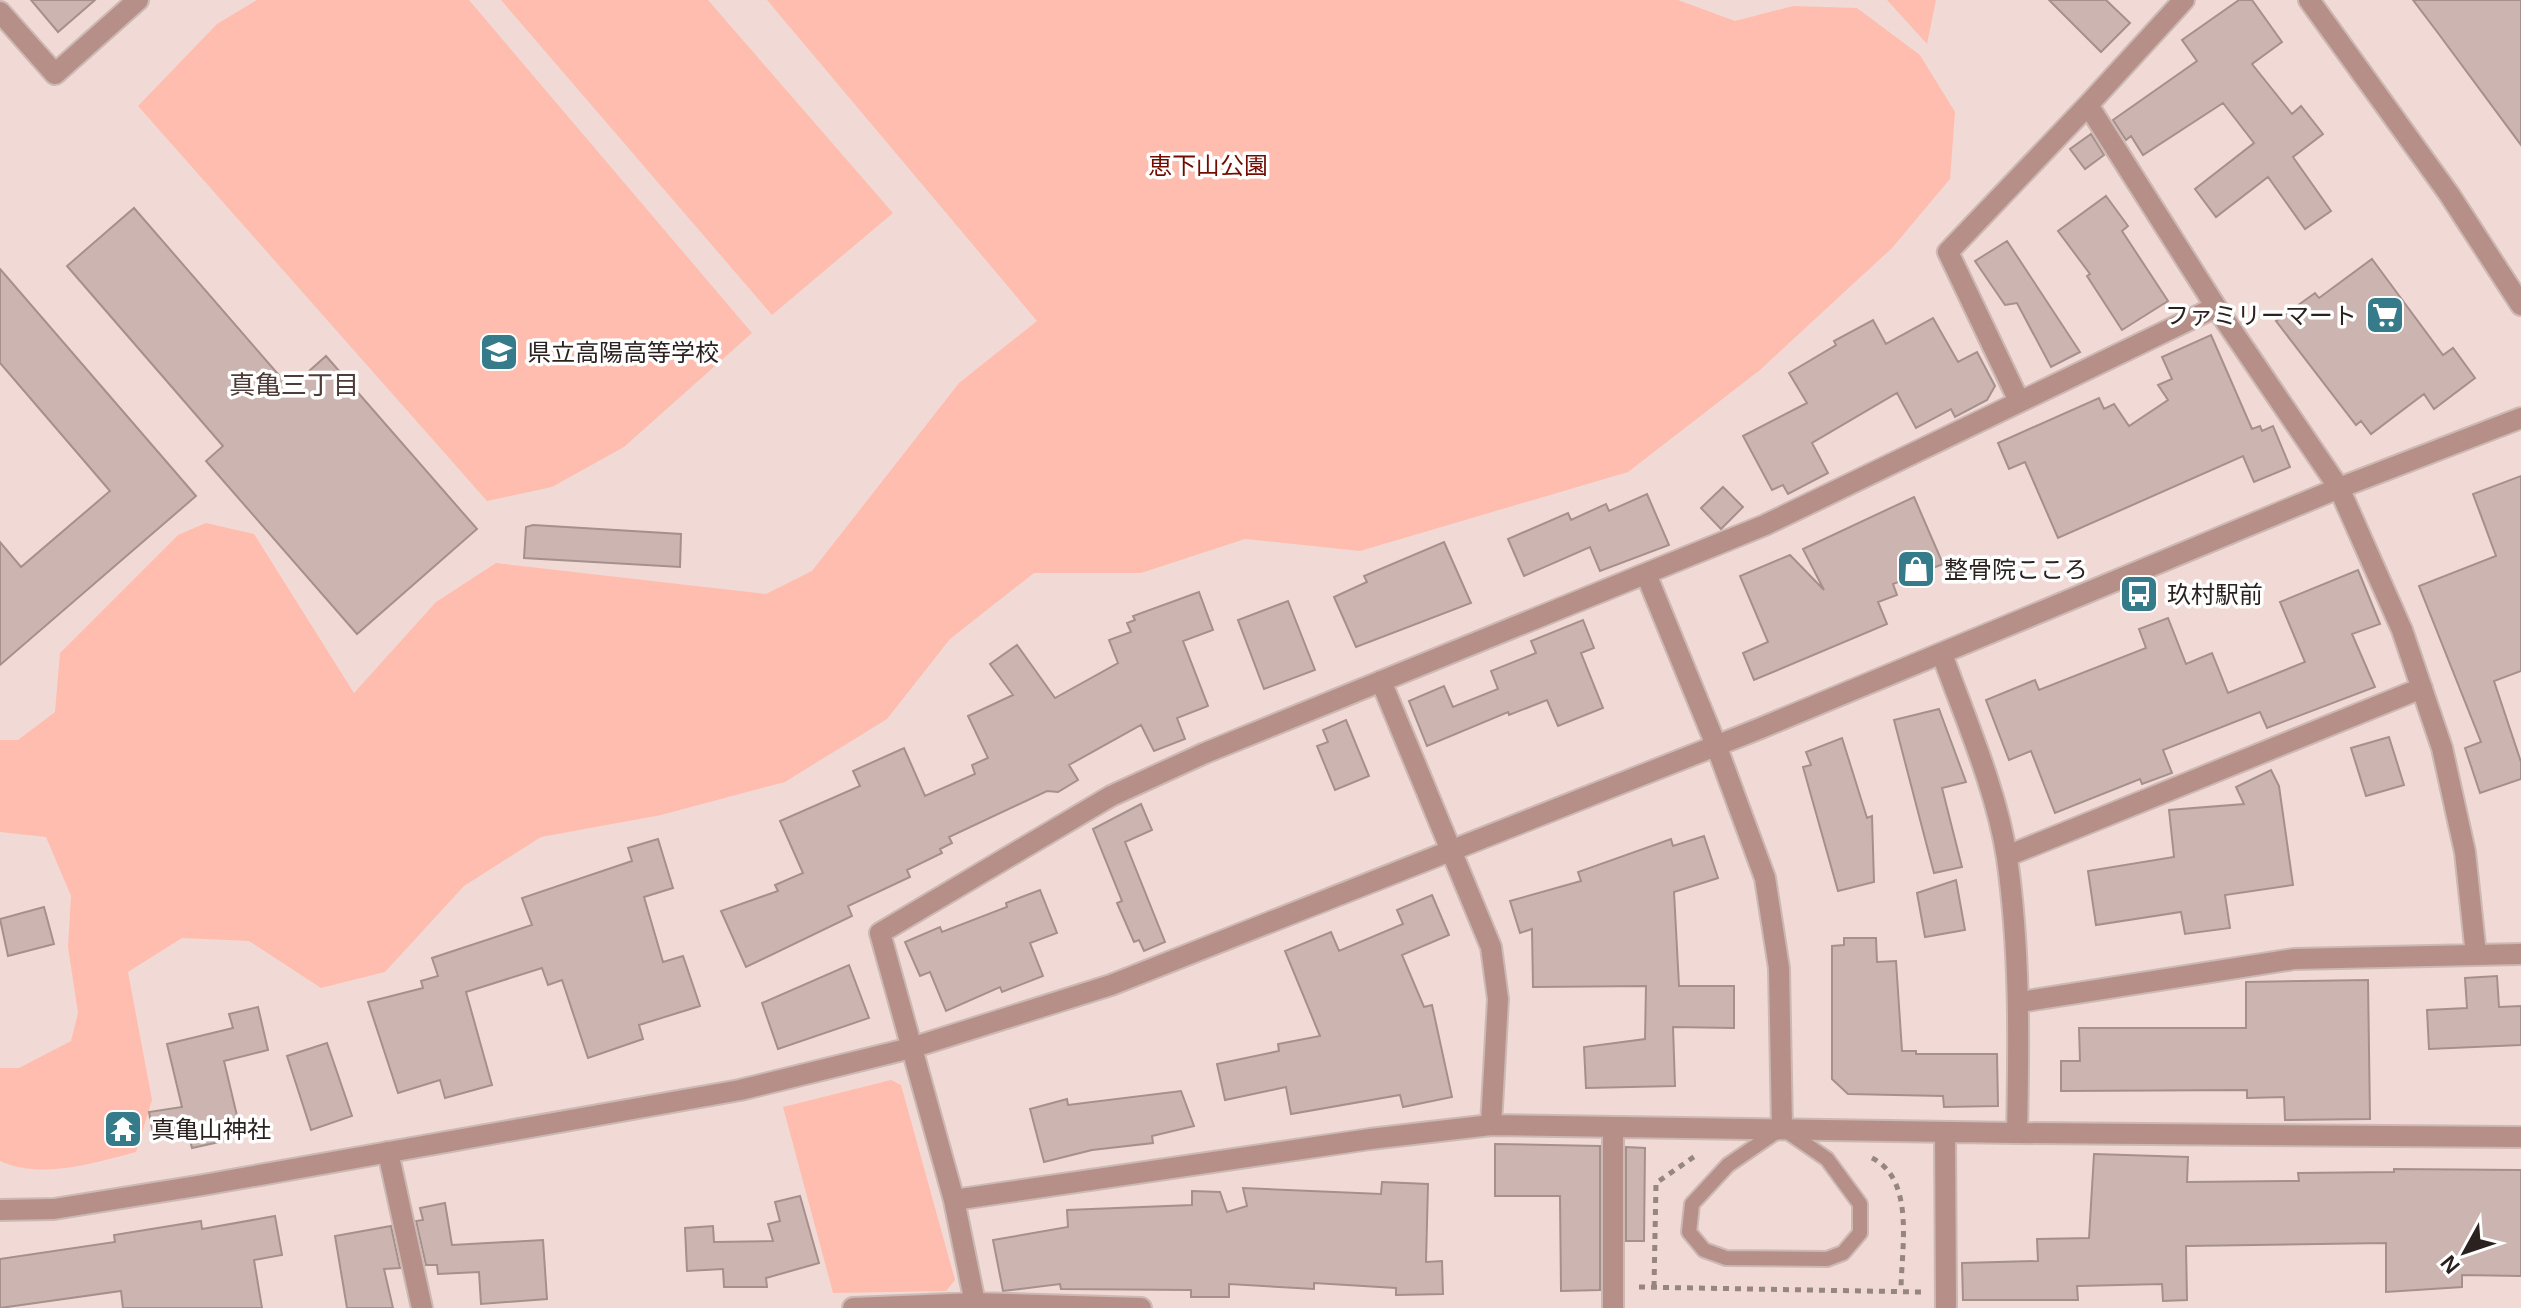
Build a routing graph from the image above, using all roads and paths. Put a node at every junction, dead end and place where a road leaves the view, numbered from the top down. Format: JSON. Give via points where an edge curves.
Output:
{"nodes":[{"id":1,"x":138,"y":0,"type":"edge"},
{"id":2,"x":2184,"y":0,"type":"edge"},
{"id":3,"x":2309,"y":0,"type":"edge"},
{"id":4,"x":0,"y":12,"type":"edge"},
{"id":5,"x":2088,"y":105,"type":"junction"},
{"id":6,"x":2521,"y":305,"type":"edge"},
{"id":7,"x":2216,"y":307,"type":"junction"},
{"id":8,"x":2019,"y":401,"type":"junction"},
{"id":9,"x":2521,"y":418,"type":"edge"},
{"id":10,"x":2339,"y":488,"type":"junction"},
{"id":11,"x":1646,"y":574,"type":"junction"},
{"id":12,"x":1942,"y":654,"type":"junction"},
{"id":13,"x":1381,"y":681,"type":"junction"},
{"id":14,"x":2422,"y":688,"type":"junction"},
{"id":15,"x":1716,"y":745,"type":"junction"},
{"id":16,"x":1450,"y":850,"type":"junction"},
{"id":17,"x":2007,"y":856,"type":"junction"},
{"id":18,"x":2521,"y":954,"type":"edge"},
{"id":19,"x":2476,"y":955,"type":"junction"},
{"id":20,"x":2020,"y":1002,"type":"junction"},
{"id":21,"x":911,"y":1048,"type":"junction"},
{"id":22,"x":1491,"y":1125,"type":"junction"},
{"id":23,"x":1613,"y":1127,"type":"junction"},
{"id":24,"x":1782,"y":1128,"type":"junction"},
{"id":25,"x":1945,"y":1132,"type":"junction"},
{"id":26,"x":2017,"y":1133,"type":"junction"},
{"id":27,"x":2521,"y":1137,"type":"edge"},
{"id":28,"x":1705,"y":1143,"type":"dead end"},
{"id":29,"x":388,"y":1152,"type":"junction"},
{"id":30,"x":1860,"y":1152,"type":"dead end"},
{"id":31,"x":954,"y":1200,"type":"junction"},
{"id":32,"x":0,"y":1210,"type":"edge"},
{"id":33,"x":1613,"y":1286,"type":"junction"},
{"id":34,"x":1654,"y":1287,"type":"junction"},
{"id":35,"x":1901,"y":1291,"type":"junction"},
{"id":36,"x":1946,"y":1300,"type":"edge"},
{"id":37,"x":975,"y":1303,"type":"junction"},
{"id":38,"x":422,"y":1308,"type":"edge"},
{"id":39,"x":853,"y":1308,"type":"edge"},
{"id":40,"x":1141,"y":1308,"type":"edge"},
{"id":41,"x":1613,"y":1308,"type":"edge"}],
"edges":[{"from":1,"to":4,"type":"street","via":[[55,74]]},
{"from":2,"to":5,"type":"street"},
{"from":3,"to":6,"type":"street","via":[[2449,194]]},
{"from":5,"to":7,"type":"street"},
{"from":5,"to":8,"type":"street","via":[[1948,252]]},
{"from":7,"to":8,"type":"street"},
{"from":7,"to":10,"type":"street"},
{"from":8,"to":11,"type":"street","via":[[1765,525]]},
{"from":9,"to":10,"type":"street"},
{"from":10,"to":12,"type":"street"},
{"from":10,"to":14,"type":"street"},
{"from":11,"to":13,"type":"street"},
{"from":11,"to":15,"type":"street"},
{"from":12,"to":15,"type":"street"},
{"from":12,"to":17,"type":"street"},
{"from":13,"to":16,"type":"street"},
{"from":13,"to":21,"type":"street","via":[[1111,796],[880,933]]},
{"from":14,"to":17,"type":"street"},
{"from":14,"to":19,"type":"street","via":[[2442,748],[2465,852]]},
{"from":15,"to":16,"type":"street"},
{"from":15,"to":24,"type":"street","via":[[1765,878],[1779,968]]},
{"from":16,"to":21,"type":"street","via":[[1111,985]]},
{"from":16,"to":22,"type":"street","via":[[1491,947],[1498,999]]},
{"from":17,"to":20,"type":"street"},
{"from":18,"to":19,"type":"street"},
{"from":19,"to":20,"type":"street","via":[[2294,959]]},
{"from":20,"to":26,"type":"street"},
{"from":21,"to":29,"type":"street","via":[[740,1090]]},
{"from":21,"to":31,"type":"street"},
{"from":22,"to":23,"type":"street"},
{"from":22,"to":31,"type":"street"},
{"from":23,"to":24,"type":"street"},
{"from":23,"to":33,"type":"street"},
{"from":24,"to":24,"type":"lane","via":[[1827,1159],[1860,1204],[1860,1233],[1843,1253],[1827,1259],[1726,1258],[1704,1250],[1689,1232],[1692,1204],[1728,1165]]},
{"from":24,"to":25,"type":"street"},
{"from":25,"to":26,"type":"street"},
{"from":25,"to":36,"type":"street"},
{"from":26,"to":27,"type":"street"},
{"from":28,"to":34,"type":"path","via":[[1656,1183]]},
{"from":29,"to":32,"type":"street","via":[[54,1209]]},
{"from":29,"to":38,"type":"street"},
{"from":30,"to":35,"type":"path","via":[[1882,1163],[1901,1192]]},
{"from":31,"to":37,"type":"street"},
{"from":33,"to":34,"type":"path"},
{"from":33,"to":41,"type":"street"},
{"from":34,"to":35,"type":"path"},
{"from":35,"to":36,"type":"path"},
{"from":37,"to":39,"type":"street"},
{"from":37,"to":40,"type":"street"}]}
